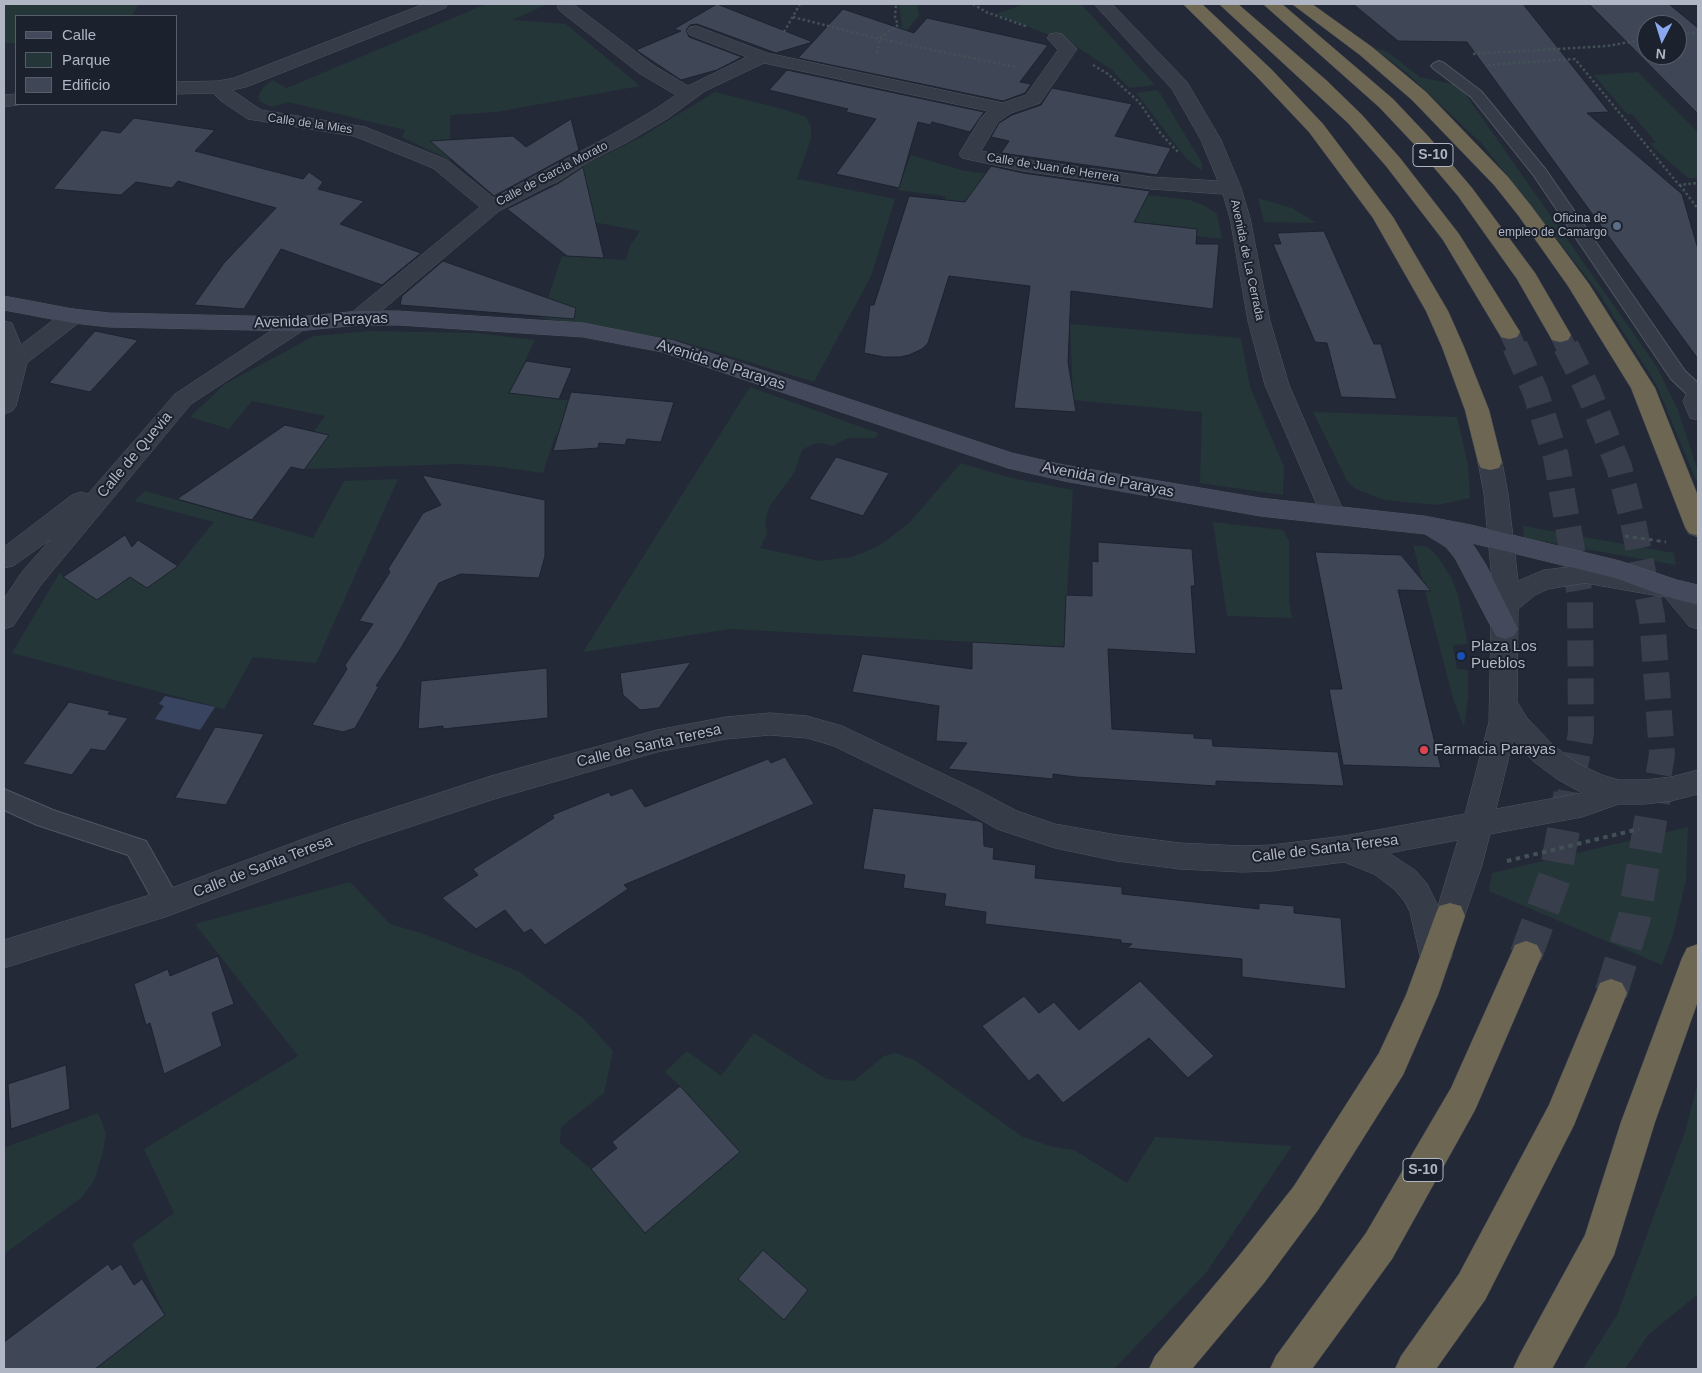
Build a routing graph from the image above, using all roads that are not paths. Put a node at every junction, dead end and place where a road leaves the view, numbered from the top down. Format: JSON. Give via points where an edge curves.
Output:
{"nodes":[{"id":1,"x":439,"y":4,"type":"edge"},
{"id":2,"x":1103,"y":4,"type":"edge"},
{"id":3,"x":1192,"y":4,"type":"edge"},
{"id":4,"x":1228,"y":4,"type":"edge"},
{"id":5,"x":1272,"y":4,"type":"edge"},
{"id":6,"x":1301,"y":4,"type":"edge"},
{"id":7,"x":566,"y":7,"type":"dead end"},
{"id":8,"x":696,"y":32,"type":"dead end"},
{"id":9,"x":1062,"y":43,"type":"road end"},
{"id":10,"x":762,"y":57,"type":"junction"},
{"id":11,"x":1439,"y":66,"type":"road end"},
{"id":12,"x":218,"y":87,"type":"junction"},
{"id":13,"x":178,"y":88,"type":"edge"},
{"id":14,"x":688,"y":94,"type":"junction"},
{"id":15,"x":1004,"y":109,"type":"junction"},
{"id":16,"x":1231,"y":188,"type":"junction"},
{"id":17,"x":492,"y":207,"type":"junction"},
{"id":18,"x":4,"y":303,"type":"edge"},
{"id":19,"x":73,"y":316,"type":"junction"},
{"id":20,"x":359,"y":318,"type":"junction"},
{"id":21,"x":297,"y":324,"type":"junction"},
{"id":22,"x":4,"y":328,"type":"edge"},
{"id":23,"x":1509,"y":332,"type":"tunnel mouth"},
{"id":24,"x":1560,"y":335,"type":"tunnel mouth"},
{"id":25,"x":16,"y":360,"type":"junction"},
{"id":26,"x":1698,"y":398,"type":"edge"},
{"id":27,"x":4,"y":405,"type":"edge"},
{"id":28,"x":1490,"y":462,"type":"joint"},
{"id":29,"x":125,"y":466,"type":"junction"},
{"id":30,"x":1333,"y":515,"type":"junction"},
{"id":31,"x":1424,"y":525,"type":"junction"},
{"id":32,"x":1698,"y":527,"type":"edge"},
{"id":33,"x":1501,"y":540,"type":"junction"},
{"id":34,"x":6,"y":554,"type":"edge"},
{"id":35,"x":1673,"y":589,"type":"junction"},
{"id":36,"x":1698,"y":595,"type":"edge"},
{"id":37,"x":1506,"y":617,"type":"junction"},
{"id":38,"x":4,"y":619,"type":"edge"},
{"id":39,"x":1698,"y":619,"type":"edge"},
{"id":40,"x":1504,"y":704,"type":"junction"},
{"id":41,"x":1698,"y":782,"type":"edge"},
{"id":42,"x":1619,"y":792,"type":"junction"},
{"id":43,"x":4,"y":799,"type":"edge"},
{"id":44,"x":1477,"y":825,"type":"junction"},
{"id":45,"x":1344,"y":849,"type":"junction"},
{"id":46,"x":168,"y":903,"type":"junction"},
{"id":47,"x":1450,"y":916,"type":"joint"},
{"id":48,"x":4,"y":954,"type":"edge"},
{"id":49,"x":1526,"y":955,"type":"tunnel mouth"},
{"id":50,"x":1436,"y":956,"type":"junction"},
{"id":51,"x":1698,"y":958,"type":"edge"},
{"id":52,"x":1611,"y":993,"type":"tunnel mouth"},
{"id":53,"x":1168,"y":1369,"type":"edge"},
{"id":54,"x":1289,"y":1369,"type":"edge"},
{"id":55,"x":1414,"y":1369,"type":"edge"},
{"id":56,"x":1532,"y":1369,"type":"edge"}],
"edges":[{"from":1,"to":12,"type":"street","via":[[239,83]]},
{"from":2,"to":16,"type":"street","name":"Avenida de La Cerrada","via":[[1180,86],[1211,140]]},
{"from":3,"to":28,"type":"highway","via":[[1316,128],[1382,217],[1437,311],[1453,347],[1477,410]]},
{"from":4,"to":23,"type":"highway","number":"S-10","via":[[1319,84],[1393,162],[1452,238]]},
{"from":5,"to":24,"type":"highway","number":"S-10","via":[[1386,104],[1421,140],[1465,192],[1527,278]]},
{"from":6,"to":32,"type":"highway","via":[[1366,51],[1418,96],[1448,124],[1525,211],[1578,284],[1643,388]]},
{"from":7,"to":14,"type":"street","via":[[646,70]]},
{"from":8,"to":10,"type":"street"},
{"from":9,"to":15,"type":"street","via":[[1050,74],[1032,99]]},
{"from":10,"to":14,"type":"street","name":"Calle de García Morato","via":[[698,86]]},
{"from":10,"to":15,"type":"street"},
{"from":11,"to":26,"type":"lane","via":[[1476,94],[1540,173],[1678,375]]},
{"from":12,"to":13,"type":"street"},
{"from":12,"to":17,"type":"street","name":"Calle de la Mies","via":[[255,115],[358,131],[440,164]]},
{"from":14,"to":17,"type":"street","name":"Calle de García Morato","via":[[622,137]]},
{"from":15,"to":16,"type":"street","name":"Calle de Juan de Herrera","via":[[991,118],[969,154],[1023,166],[1150,183]]},
{"from":16,"to":30,"type":"street","name":"Avenida de La Cerrada","via":[[1240,218],[1259,322],[1277,385]]},
{"from":17,"to":20,"type":"street","name":"Calle de García Morato"},
{"from":18,"to":19,"type":"street","name":"Avenida de Parayas"},
{"from":19,"to":21,"type":"street","name":"Avenida de Parayas","via":[[161,323]]},
{"from":19,"to":25,"type":"street"},
{"from":20,"to":21,"type":"street","name":"Avenida de Parayas"},
{"from":20,"to":30,"type":"street","name":"Avenida de Parayas","via":[[510,324],[621,336],[666,346],[1008,460],[1200,498]]},
{"from":21,"to":29,"type":"street","name":"Calle de Quevia","via":[[183,399]]},
{"from":22,"to":25,"type":"street"},
{"from":25,"to":27,"type":"street"},
{"from":28,"to":33,"type":"street"},
{"from":29,"to":34,"type":"street","via":[[32,540]]},
{"from":29,"to":38,"type":"street","name":"Calle de Quevia","via":[[31,580]]},
{"from":30,"to":31,"type":"street","name":"Avenida de Parayas"},
{"from":31,"to":33,"type":"street"},
{"from":31,"to":37,"type":"street","via":[[1456,541]]},
{"from":33,"to":35,"type":"street","via":[[1620,570]]},
{"from":33,"to":37,"type":"street"},
{"from":35,"to":36,"type":"street"},
{"from":35,"to":37,"type":"street","via":[[1585,574],[1563,576],[1526,588]]},
{"from":35,"to":39,"type":"street"},
{"from":37,"to":40,"type":"street"},
{"from":40,"to":42,"type":"street","via":[[1517,726],[1544,753],[1594,785]]},
{"from":40,"to":44,"type":"street","via":[[1498,746]]},
{"from":41,"to":42,"type":"street","via":[[1671,789]]},
{"from":42,"to":44,"type":"street","name":"Calle de Santa Teresa","via":[[1582,805]]},
{"from":43,"to":46,"type":"lane","via":[[46,818],[137,848]]},
{"from":44,"to":45,"type":"street","name":"Calle de Santa Teresa"},
{"from":44,"to":47,"type":"street"},
{"from":45,"to":46,"type":"street","name":"Calle de Santa Teresa","via":[[1242,860],[1117,848],[1055,836],[1007,820],[969,798],[842,737],[808,727],[770,724],[726,728],[657,741],[575,763],[354,833]]},
{"from":45,"to":50,"type":"street","via":[[1384,864],[1405,880],[1425,911]]},
{"from":46,"to":48,"type":"street","name":"Calle de Santa Teresa"},
{"from":47,"to":50,"type":"highway"},
{"from":49,"to":54,"type":"highway","number":"S-10","via":[[1463,1099],[1419,1177],[1379,1246]]},
{"from":50,"to":53,"type":"highway","via":[[1392,1064],[1306,1198]]},
{"from":51,"to":56,"type":"highway","via":[[1638,1122],[1601,1242]]},
{"from":52,"to":55,"type":"highway","via":[[1562,1114],[1472,1287]]}]}
